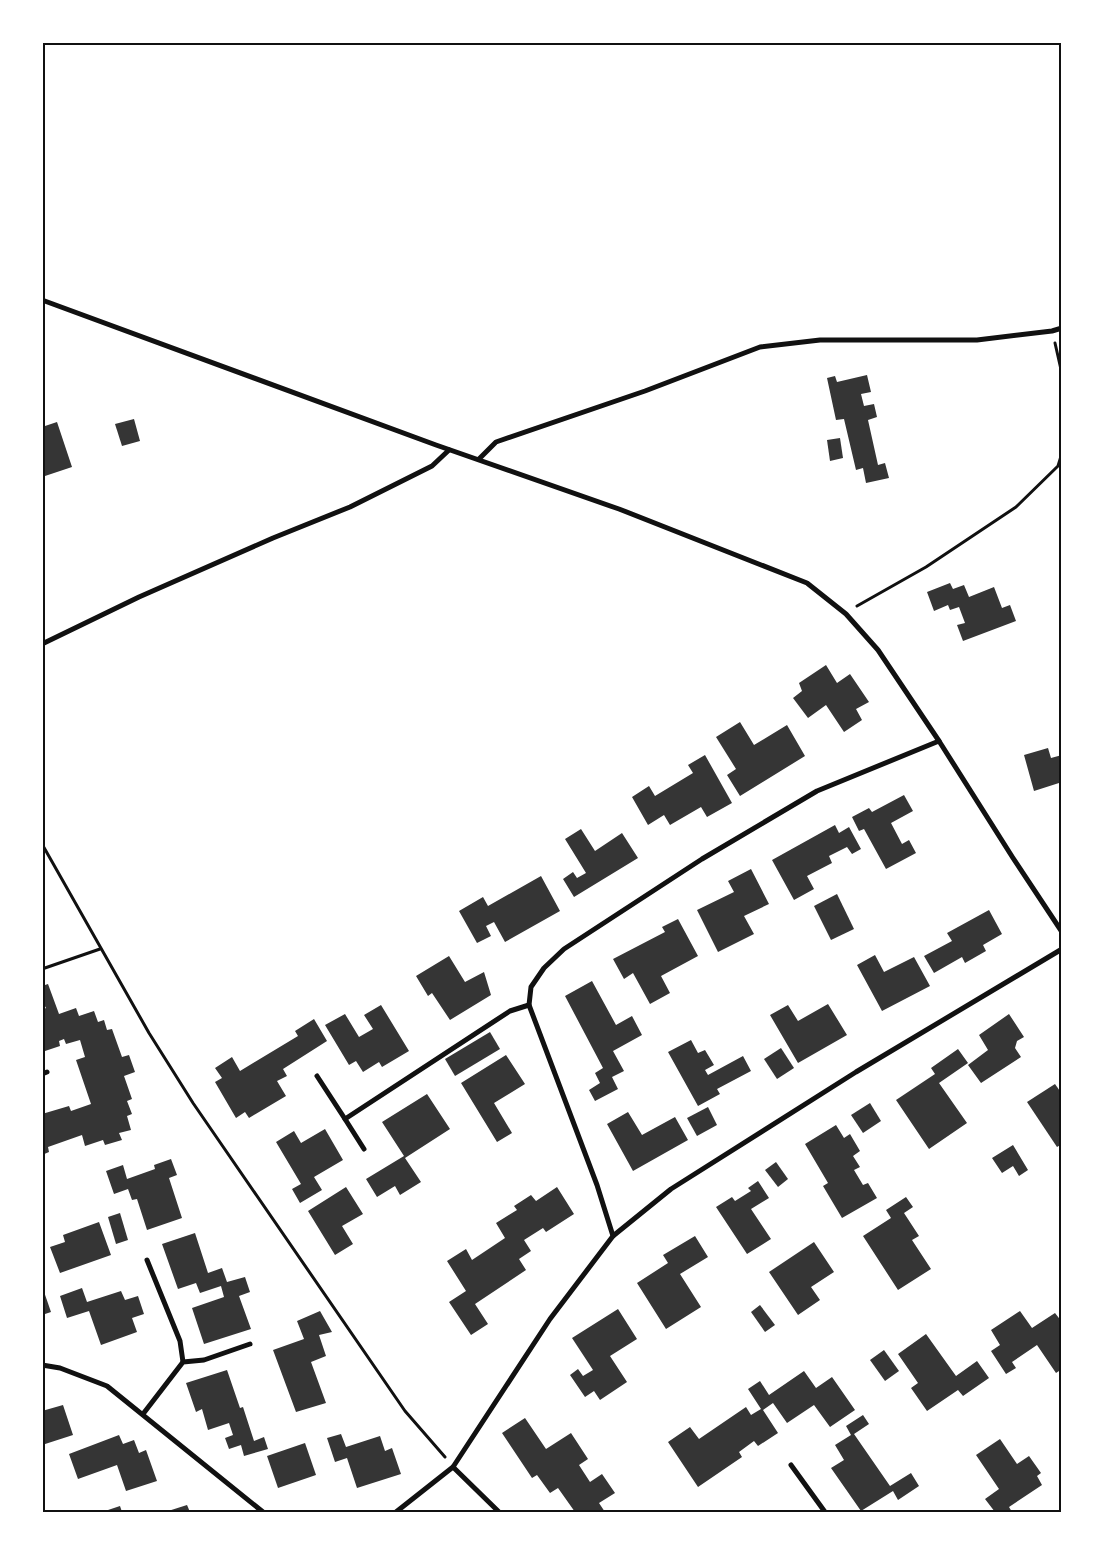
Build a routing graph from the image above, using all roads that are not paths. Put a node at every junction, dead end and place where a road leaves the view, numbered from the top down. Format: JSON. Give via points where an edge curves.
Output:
{"nodes":[{"id":1,"x":42,"y":300,"type":"edge"},
{"id":2,"x":1062,"y":328,"type":"edge"},
{"id":3,"x":449,"y":450,"type":"junction"},
{"id":4,"x":479,"y":459,"type":"junction"},
{"id":5,"x":42,"y":644,"type":"edge"},
{"id":6,"x":939,"y":741,"type":"junction"},
{"id":7,"x":1062,"y":932,"type":"edge"},
{"id":8,"x":1062,"y":949,"type":"edge"},
{"id":9,"x":529,"y":1004,"type":"junction"},
{"id":10,"x":317,"y":1076,"type":"dead end"},
{"id":11,"x":346,"y":1118,"type":"junction"},
{"id":12,"x":364,"y":1149,"type":"dead end"},
{"id":13,"x":613,"y":1236,"type":"junction"},
{"id":14,"x":147,"y":1260,"type":"dead end"},
{"id":15,"x":250,"y":1344,"type":"dead end"},
{"id":16,"x":183,"y":1362,"type":"junction"},
{"id":17,"x":42,"y":1365,"type":"edge"},
{"id":18,"x":143,"y":1414,"type":"junction"},
{"id":19,"x":791,"y":1465,"type":"dead end"},
{"id":20,"x":453,"y":1467,"type":"junction"},
{"id":21,"x":263,"y":1512,"type":"edge"},
{"id":22,"x":396,"y":1512,"type":"edge"},
{"id":23,"x":499,"y":1512,"type":"edge"},
{"id":24,"x":825,"y":1512,"type":"edge"}],
"edges":[{"from":1,"to":3,"type":"street"},
{"from":2,"to":4,"type":"street","via":[[977,340],[820,340],[760,347],[496,442]]},
{"from":3,"to":4,"type":"street"},
{"from":3,"to":5,"type":"street","via":[[432,466],[350,507],[139,597]]},
{"from":4,"to":6,"type":"street","via":[[619,509],[807,583],[846,614],[878,650]]},
{"from":6,"to":7,"type":"street"},
{"from":6,"to":9,"type":"street","via":[[817,791],[702,859],[564,949],[544,968],[531,987]]},
{"from":8,"to":13,"type":"street","via":[[856,1072],[671,1189]]},
{"from":9,"to":11,"type":"street","via":[[510,1011]]},
{"from":9,"to":13,"type":"street"},
{"from":10,"to":11,"type":"street"},
{"from":11,"to":12,"type":"street"},
{"from":13,"to":20,"type":"street","via":[[550,1319]]},
{"from":14,"to":16,"type":"street","via":[[180,1341]]},
{"from":15,"to":16,"type":"street","via":[[204,1360]]},
{"from":16,"to":18,"type":"street"},
{"from":17,"to":18,"type":"street","via":[[60,1368],[107,1386]]},
{"from":18,"to":21,"type":"street"},
{"from":19,"to":24,"type":"street"},
{"from":20,"to":22,"type":"street"},
{"from":20,"to":23,"type":"street"}]}
